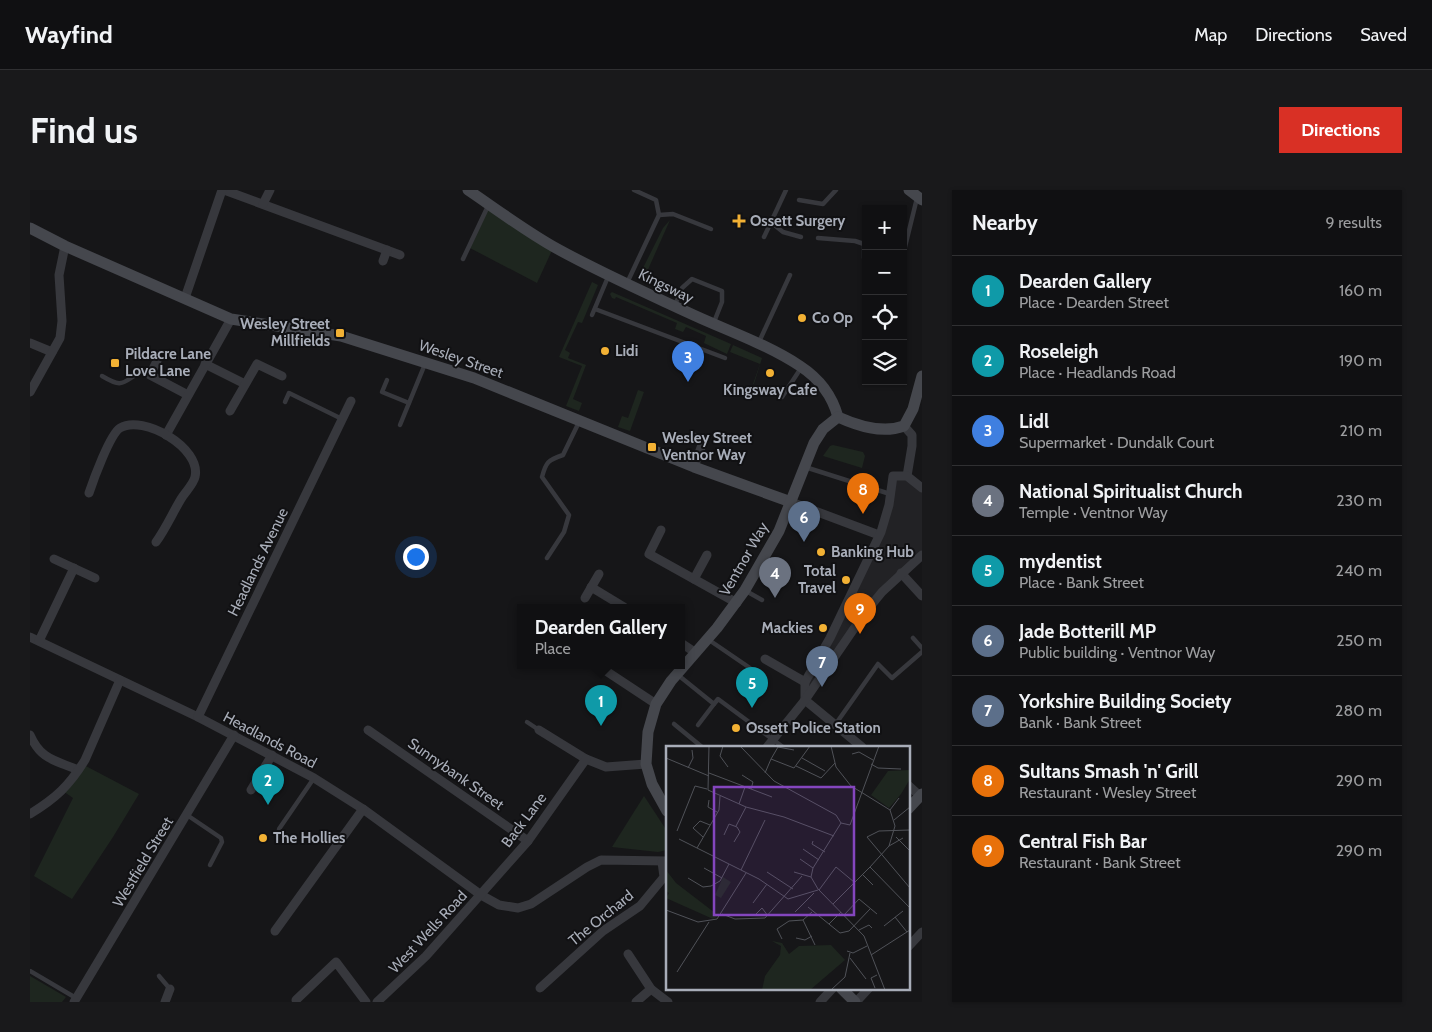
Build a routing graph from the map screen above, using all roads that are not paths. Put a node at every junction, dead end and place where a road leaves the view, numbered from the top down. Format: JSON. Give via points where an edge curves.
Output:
{"nodes":[{"id":1,"x":223,"y":190,"type":"edge"},
{"id":2,"x":270,"y":190,"type":"edge"},
{"id":3,"x":468,"y":190,"type":"edge"},
{"id":4,"x":634,"y":190,"type":"edge"},
{"id":5,"x":786,"y":190,"type":"edge"},
{"id":6,"x":836,"y":190,"type":"edge"},
{"id":7,"x":916,"y":196,"type":"edge"},
{"id":8,"x":799,"y":200,"type":"dead end"},
{"id":9,"x":263,"y":204,"type":"junction"},
{"id":10,"x":489,"y":204,"type":"junction"},
{"id":11,"x":659,"y":215,"type":"junction"},
{"id":12,"x":772,"y":222,"type":"junction"},
{"id":13,"x":30,"y":228,"type":"edge"},
{"id":14,"x":711,"y":229,"type":"dead end"},
{"id":15,"x":764,"y":237,"type":"dead end"},
{"id":16,"x":801,"y":237,"type":"dead end"},
{"id":17,"x":818,"y":238,"type":"dead end"},
{"id":18,"x":65,"y":246,"type":"junction"},
{"id":19,"x":387,"y":250,"type":"junction"},
{"id":20,"x":864,"y":250,"type":"edge"},
{"id":21,"x":904,"y":250,"type":"edge"},
{"id":22,"x":400,"y":255,"type":"dead end"},
{"id":23,"x":463,"y":259,"type":"dead end"},
{"id":24,"x":383,"y":261,"type":"dead end"},
{"id":25,"x":608,"y":275,"type":"junction"},
{"id":26,"x":790,"y":275,"type":"dead end"},
{"id":27,"x":627,"y":283,"type":"junction"},
{"id":28,"x":185,"y":298,"type":"junction"},
{"id":29,"x":674,"y":306,"type":"junction"},
{"id":30,"x":595,"y":310,"type":"junction"},
{"id":31,"x":592,"y":316,"type":"dead end"},
{"id":32,"x":231,"y":319,"type":"junction"},
{"id":33,"x":713,"y":324,"type":"junction"},
{"id":34,"x":30,"y":343,"type":"edge"},
{"id":35,"x":759,"y":343,"type":"junction"},
{"id":36,"x":52,"y":352,"type":"junction"},
{"id":37,"x":726,"y":358,"type":"dead end"},
{"id":38,"x":157,"y":361,"type":"dead end"},
{"id":39,"x":426,"y":362,"type":"junction"},
{"id":40,"x":205,"y":364,"type":"junction"},
{"id":41,"x":802,"y":367,"type":"junction"},
{"id":42,"x":150,"y":375,"type":"junction"},
{"id":43,"x":102,"y":376,"type":"dead end"},
{"id":44,"x":282,"y":376,"type":"dead end"},
{"id":45,"x":388,"y":380,"type":"dead end"},
{"id":46,"x":245,"y":384,"type":"junction"},
{"id":47,"x":921,"y":384,"type":"edge"},
{"id":48,"x":30,"y":392,"type":"edge"},
{"id":49,"x":188,"y":395,"type":"junction"},
{"id":50,"x":782,"y":397,"type":"dead end"},
{"id":51,"x":351,"y":401,"type":"dead end"},
{"id":52,"x":285,"y":402,"type":"dead end"},
{"id":53,"x":409,"y":403,"type":"junction"},
{"id":54,"x":230,"y":411,"type":"dead end"},
{"id":55,"x":838,"y":417,"type":"junction"},
{"id":56,"x":342,"y":420,"type":"junction"},
{"id":57,"x":579,"y":420,"type":"junction"},
{"id":58,"x":400,"y":425,"type":"dead end"},
{"id":59,"x":904,"y":426,"type":"junction"},
{"id":60,"x":166,"y":435,"type":"junction"},
{"id":61,"x":694,"y":438,"type":"dead end"},
{"id":62,"x":694,"y":467,"type":"junction"},
{"id":63,"x":806,"y":467,"type":"junction"},
{"id":64,"x":84,"y":476,"type":"dead end"},
{"id":65,"x":907,"y":476,"type":"junction"},
{"id":66,"x":93,"y":480,"type":"junction"},
{"id":67,"x":922,"y":488,"type":"edge"},
{"id":68,"x":89,"y":493,"type":"dead end"},
{"id":69,"x":891,"y":494,"type":"junction"},
{"id":70,"x":791,"y":502,"type":"junction"},
{"id":71,"x":169,"y":522,"type":"junction"},
{"id":72,"x":179,"y":527,"type":"dead end"},
{"id":73,"x":661,"y":530,"type":"dead end"},
{"id":74,"x":879,"y":535,"type":"junction"},
{"id":75,"x":156,"y":542,"type":"dead end"},
{"id":76,"x":707,"y":555,"type":"dead end"},
{"id":77,"x":922,"y":555,"type":"edge"},
{"id":78,"x":547,"y":558,"type":"dead end"},
{"id":79,"x":54,"y":559,"type":"dead end"},
{"id":80,"x":74,"y":568,"type":"junction"},
{"id":81,"x":901,"y":573,"type":"junction"},
{"id":82,"x":599,"y":574,"type":"dead end"},
{"id":83,"x":95,"y":578,"type":"dead end"},
{"id":84,"x":694,"y":580,"type":"junction"},
{"id":85,"x":591,"y":587,"type":"junction"},
{"id":86,"x":745,"y":590,"type":"junction"},
{"id":87,"x":922,"y":596,"type":"edge"},
{"id":88,"x":585,"y":598,"type":"dead end"},
{"id":89,"x":762,"y":600,"type":"dead end"},
{"id":90,"x":737,"y":603,"type":"junction"},
{"id":91,"x":619,"y":604,"type":"edge"},
{"id":92,"x":30,"y":637,"type":"edge"},
{"id":93,"x":914,"y":638,"type":"dead end"},
{"id":94,"x":708,"y":639,"type":"junction"},
{"id":95,"x":39,"y":641,"type":"junction"},
{"id":96,"x":685,"y":646,"type":"edge"},
{"id":97,"x":922,"y":650,"type":"edge"},
{"id":98,"x":696,"y":653,"type":"junction"},
{"id":99,"x":765,"y":659,"type":"dead end"},
{"id":100,"x":685,"y":665,"type":"edge"},
{"id":101,"x":750,"y":668,"type":"dead end"},
{"id":102,"x":603,"y":669,"type":"edge"},
{"id":103,"x":682,"y":669,"type":"edge"},
{"id":104,"x":677,"y":674,"type":"junction"},
{"id":105,"x":120,"y":680,"type":"junction"},
{"id":106,"x":805,"y":682,"type":"junction"},
{"id":107,"x":805,"y":700,"type":"junction"},
{"id":108,"x":656,"y":704,"type":"junction"},
{"id":109,"x":714,"y":704,"type":"junction"},
{"id":110,"x":198,"y":717,"type":"junction"},
{"id":111,"x":528,"y":722,"type":"dead end"},
{"id":112,"x":674,"y":724,"type":"dead end"},
{"id":113,"x":698,"y":725,"type":"dead end"},
{"id":114,"x":835,"y":725,"type":"junction"},
{"id":115,"x":368,"y":730,"type":"dead end"},
{"id":116,"x":539,"y":730,"type":"joint"},
{"id":117,"x":30,"y":735,"type":"edge"},
{"id":118,"x":234,"y":736,"type":"junction"},
{"id":119,"x":774,"y":739,"type":"junction"},
{"id":120,"x":701,"y":746,"type":"edge"},
{"id":121,"x":769,"y":746,"type":"edge"},
{"id":122,"x":782,"y":746,"type":"edge"},
{"id":123,"x":861,"y":746,"type":"edge"},
{"id":124,"x":272,"y":755,"type":"junction"},
{"id":125,"x":586,"y":759,"type":"junction"},
{"id":126,"x":646,"y":764,"type":"junction"},
{"id":127,"x":78,"y":770,"type":"junction"},
{"id":128,"x":314,"y":778,"type":"junction"},
{"id":129,"x":909,"y":786,"type":"edge"},
{"id":130,"x":251,"y":790,"type":"dead end"},
{"id":131,"x":921,"y":795,"type":"edge"},
{"id":132,"x":666,"y":808,"type":"edge"},
{"id":133,"x":909,"y":808,"type":"edge"},
{"id":134,"x":363,"y":809,"type":"junction"},
{"id":135,"x":30,"y":814,"type":"edge"},
{"id":136,"x":187,"y":815,"type":"junction"},
{"id":137,"x":279,"y":829,"type":"dead end"},
{"id":138,"x":528,"y":841,"type":"junction"},
{"id":139,"x":665,"y":861,"type":"edge"},
{"id":140,"x":210,"y":865,"type":"dead end"},
{"id":141,"x":481,"y":895,"type":"junction"},
{"id":142,"x":275,"y":931,"type":"dead end"},
{"id":143,"x":922,"y":932,"type":"edge"},
{"id":144,"x":909,"y":945,"type":"edge"},
{"id":145,"x":628,"y":954,"type":"dead end"},
{"id":146,"x":30,"y":971,"type":"edge"},
{"id":147,"x":159,"y":976,"type":"dead end"},
{"id":148,"x":170,"y":988,"type":"joint"},
{"id":149,"x":540,"y":988,"type":"dead end"},
{"id":150,"x":651,"y":988,"type":"junction"},
{"id":151,"x":831,"y":990,"type":"edge"},
{"id":152,"x":843,"y":990,"type":"edge"},
{"id":153,"x":867,"y":990,"type":"edge"},
{"id":154,"x":296,"y":1000,"type":"dead end"},
{"id":155,"x":78,"y":1001,"type":"edge"},
{"id":156,"x":165,"y":1002,"type":"edge"},
{"id":157,"x":366,"y":1002,"type":"edge"},
{"id":158,"x":378,"y":1002,"type":"edge"},
{"id":159,"x":636,"y":1002,"type":"edge"},
{"id":160,"x":668,"y":1002,"type":"edge"},
{"id":161,"x":820,"y":1002,"type":"edge"},
{"id":162,"x":855,"y":1002,"type":"edge"}],
"edges":[{"from":1,"to":9,"type":"street"},
{"from":1,"to":28,"type":"street"},
{"from":2,"to":9,"type":"street"},
{"from":3,"to":10,"type":"street","name":"Kingsway"},
{"from":4,"to":11,"type":"lane","via":[[656,200]]},
{"from":5,"to":12,"type":"lane"},
{"from":6,"to":8,"type":"lane","via":[[823,204]]},
{"from":7,"to":21,"type":"lane"},
{"from":9,"to":19,"type":"street"},
{"from":10,"to":23,"type":"lane"},
{"from":10,"to":25,"type":"street","name":"Kingsway","via":[[533,234]]},
{"from":11,"to":14,"type":"lane","via":[[672,214]]},
{"from":11,"to":27,"type":"lane"},
{"from":12,"to":15,"type":"lane"},
{"from":12,"to":16,"type":"lane","via":[[783,232]]},
{"from":13,"to":18,"type":"street","name":"Wesley Street"},
{"from":17,"to":20,"type":"lane","via":[[855,241],[864,244]]},
{"from":18,"to":28,"type":"street","name":"Wesley Street"},
{"from":18,"to":36,"type":"street","via":[[59,275],[60,338]]},
{"from":19,"to":22,"type":"street"},
{"from":19,"to":24,"type":"street"},
{"from":25,"to":27,"type":"street","name":"Kingsway"},
{"from":25,"to":30,"type":"lane"},
{"from":26,"to":35,"type":"lane"},
{"from":27,"to":29,"type":"street","name":"Kingsway"},
{"from":28,"to":32,"type":"street","name":"Wesley Street"},
{"from":29,"to":33,"type":"street","name":"Kingsway"},
{"from":29,"to":33,"type":"lane","via":[[682,288],[692,279],[722,291],[722,302]]},
{"from":30,"to":31,"type":"lane"},
{"from":30,"to":37,"type":"lane"},
{"from":32,"to":39,"type":"street","name":"Wesley Street","via":[[340,336]]},
{"from":32,"to":40,"type":"street"},
{"from":33,"to":35,"type":"street","name":"Kingsway"},
{"from":34,"to":36,"type":"street"},
{"from":35,"to":41,"type":"street","name":"Kingsway"},
{"from":36,"to":48,"type":"street"},
{"from":38,"to":42,"type":"street"},
{"from":39,"to":53,"type":"lane"},
{"from":39,"to":57,"type":"street","name":"Wesley Street"},
{"from":40,"to":46,"type":"street"},
{"from":40,"to":49,"type":"street"},
{"from":41,"to":50,"type":"lane"},
{"from":41,"to":55,"type":"street","name":"Kingsway","via":[[826,389],[834,401]]},
{"from":42,"to":43,"type":"lane","via":[[142,371],[122,384]]},
{"from":42,"to":49,"type":"street"},
{"from":44,"to":46,"type":"street","via":[[257,364]]},
{"from":45,"to":53,"type":"lane","via":[[382,392]]},
{"from":46,"to":54,"type":"street"},
{"from":47,"to":59,"type":"street","via":[[914,409]]},
{"from":49,"to":60,"type":"street"},
{"from":51,"to":56,"type":"street","name":"Headlands Avenue"},
{"from":52,"to":56,"type":"lane","via":[[289,393]]},
{"from":53,"to":58,"type":"lane"},
{"from":55,"to":59,"type":"street","via":[[884,430]]},
{"from":55,"to":63,"type":"street","name":"Ventnor Way","via":[[823,429],[814,443]]},
{"from":56,"to":110,"type":"street","name":"Headlands Avenue"},
{"from":57,"to":62,"type":"street","name":"Wesley Street"},
{"from":57,"to":78,"type":"lane","via":[[563,455],[551,459],[542,477],[569,515],[564,532]]},
{"from":59,"to":65,"type":"street","via":[[912,435]]},
{"from":60,"to":66,"type":"street","via":[[141,426],[121,428],[109,442]]},
{"from":60,"to":71,"type":"street","via":[[186,450],[196,469],[195,478]]},
{"from":61,"to":62,"type":"street","via":[[703,442]]},
{"from":62,"to":70,"type":"street","name":"Wesley Street"},
{"from":63,"to":69,"type":"lane"},
{"from":63,"to":70,"type":"street","name":"Ventnor Way"},
{"from":64,"to":66,"type":"street"},
{"from":65,"to":67,"type":"street"},
{"from":65,"to":69,"type":"street","via":[[893,476]]},
{"from":66,"to":68,"type":"street"},
{"from":69,"to":74,"type":"street"},
{"from":70,"to":74,"type":"street","name":"Wesley Street"},
{"from":70,"to":86,"type":"street","name":"Ventnor Way","via":[[779,532]]},
{"from":71,"to":72,"type":"street"},
{"from":71,"to":75,"type":"street"},
{"from":73,"to":84,"type":"street","via":[[649,554]]},
{"from":74,"to":106,"type":"street","via":[[830,638]]},
{"from":76,"to":84,"type":"street"},
{"from":77,"to":81,"type":"street"},
{"from":79,"to":80,"type":"street"},
{"from":80,"to":83,"type":"street"},
{"from":80,"to":95,"type":"street"},
{"from":81,"to":87,"type":"street"},
{"from":81,"to":107,"type":"street","via":[[864,614]]},
{"from":82,"to":85,"type":"street"},
{"from":84,"to":90,"type":"street"},
{"from":85,"to":88,"type":"street"},
{"from":85,"to":91,"type":"street"},
{"from":86,"to":89,"type":"lane"},
{"from":86,"to":90,"type":"street","name":"Ventnor Way"},
{"from":90,"to":94,"type":"street","name":"Ventnor Way"},
{"from":92,"to":95,"type":"street","name":"Headlands Road"},
{"from":93,"to":97,"type":"lane"},
{"from":94,"to":98,"type":"street","name":"Ventnor Way"},
{"from":94,"to":101,"type":"lane"},
{"from":95,"to":105,"type":"street","name":"Headlands Road"},
{"from":96,"to":98,"type":"street"},
{"from":97,"to":114,"type":"lane","via":[[892,678],[878,664]]},
{"from":98,"to":100,"type":"street","name":"Ventnor Way"},
{"from":99,"to":106,"type":"street"},
{"from":102,"to":108,"type":"street"},
{"from":103,"to":104,"type":"street","name":"Ventnor Way"},
{"from":104,"to":108,"type":"street","name":"Ventnor Way"},
{"from":104,"to":109,"type":"lane"},
{"from":105,"to":110,"type":"street","name":"Headlands Road"},
{"from":105,"to":127,"type":"street"},
{"from":106,"to":107,"type":"street"},
{"from":107,"to":114,"type":"street"},
{"from":107,"to":119,"type":"street"},
{"from":108,"to":126,"type":"street","name":"Ventnor Way","via":[[648,732]]},
{"from":109,"to":113,"type":"lane"},
{"from":109,"to":119,"type":"lane","via":[[718,699]]},
{"from":110,"to":118,"type":"street","name":"Headlands Road"},
{"from":111,"to":116,"type":"lane"},
{"from":112,"to":120,"type":"lane"},
{"from":114,"to":123,"type":"street"},
{"from":115,"to":138,"type":"street","name":"Sunnybank Street"},
{"from":116,"to":125,"type":"street"},
{"from":117,"to":127,"type":"street","via":[[41,754]]},
{"from":118,"to":124,"type":"street","name":"Headlands Road"},
{"from":118,"to":136,"type":"street","name":"Westfield Street"},
{"from":119,"to":121,"type":"street"},
{"from":119,"to":122,"type":"lane"},
{"from":124,"to":128,"type":"street","name":"Headlands Road"},
{"from":124,"to":130,"type":"street"},
{"from":125,"to":126,"type":"street","via":[[606,767]]},
{"from":125,"to":138,"type":"street","name":"Back Lane"},
{"from":126,"to":132,"type":"street","via":[[652,784]]},
{"from":127,"to":135,"type":"street","via":[[63,791]]},
{"from":128,"to":134,"type":"street","name":"Headlands Road"},
{"from":128,"to":137,"type":"lane"},
{"from":129,"to":131,"type":"street"},
{"from":131,"to":133,"type":"street"},
{"from":134,"to":141,"type":"street","name":"Headlands Road"},
{"from":134,"to":142,"type":"street"},
{"from":136,"to":140,"type":"lane","via":[[222,842]]},
{"from":136,"to":155,"type":"street","name":"Westfield Street"},
{"from":138,"to":141,"type":"street","name":"Back Lane"},
{"from":139,"to":141,"type":"street","name":"West Wells Road","via":[[601,860],[532,904],[518,908],[499,905]]},
{"from":139,"to":149,"type":"street","name":"The Orchard","via":[[664,877],[640,906],[603,931]]},
{"from":141,"to":158,"type":"street","name":"West Wells Road","via":[[426,956]]},
{"from":143,"to":144,"type":"street"},
{"from":145,"to":150,"type":"street"},
{"from":146,"to":155,"type":"lane"},
{"from":147,"to":148,"type":"lane"},
{"from":148,"to":156,"type":"street"},
{"from":150,"to":159,"type":"street"},
{"from":150,"to":160,"type":"street"},
{"from":151,"to":161,"type":"street"},
{"from":152,"to":162,"type":"street"},
{"from":153,"to":162,"type":"street"},
{"from":154,"to":157,"type":"street","via":[[336,962]]}]}
